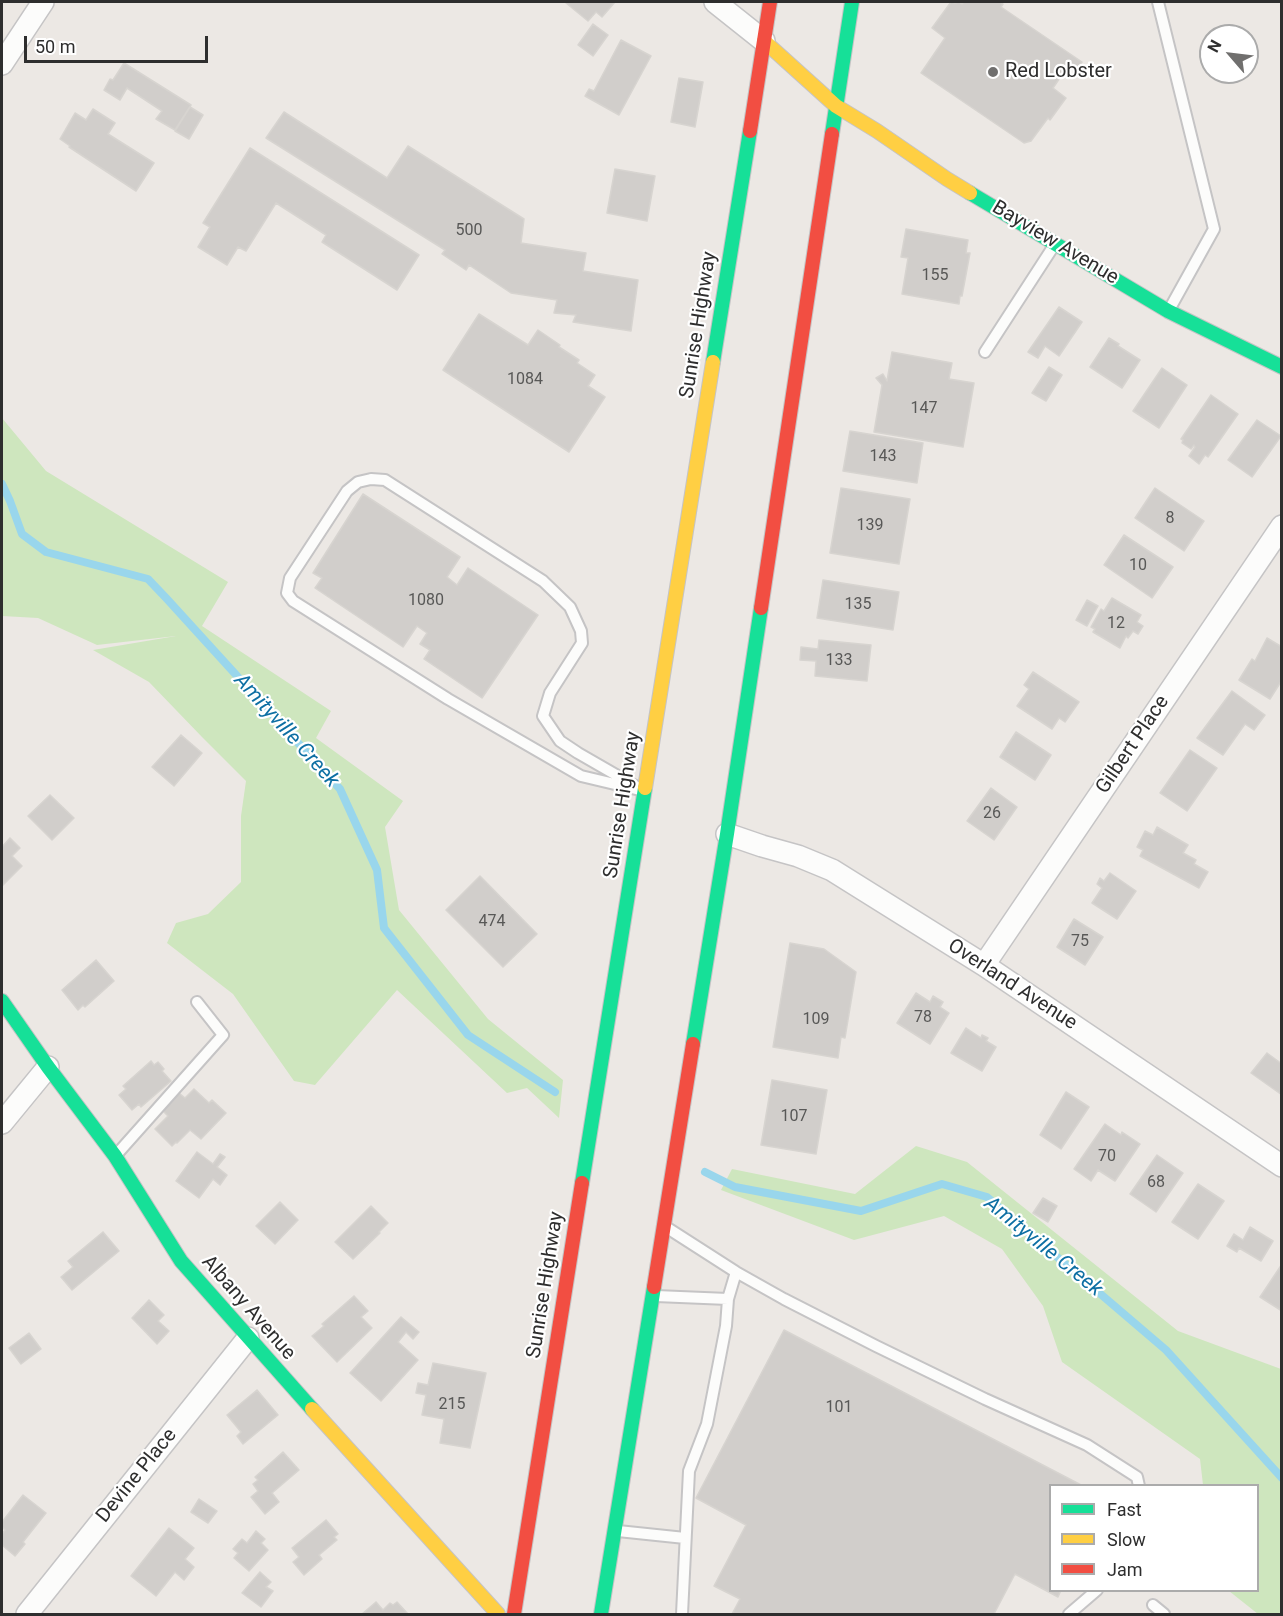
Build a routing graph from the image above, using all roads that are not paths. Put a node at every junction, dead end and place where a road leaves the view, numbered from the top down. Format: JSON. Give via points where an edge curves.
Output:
{"nodes":[{"id":1,"x":43,"y":2,"type":"edge"},
{"id":2,"x":715,"y":2,"type":"edge"},
{"id":3,"x":770,"y":2,"type":"edge"},
{"id":4,"x":852,"y":2,"type":"edge"},
{"id":5,"x":1158,"y":2,"type":"edge"},
{"id":6,"x":764,"y":42,"type":"junction"},
{"id":7,"x":2,"y":64,"type":"edge"},
{"id":8,"x":836,"y":106,"type":"junction"},
{"id":9,"x":1055,"y":244,"type":"junction"},
{"id":10,"x":1168,"y":311,"type":"junction"},
{"id":11,"x":985,"y":352,"type":"dead end"},
{"id":12,"x":1281,"y":367,"type":"edge"},
{"id":13,"x":1281,"y":526,"type":"edge"},
{"id":14,"x":644,"y":791,"type":"junction"},
{"id":15,"x":727,"y":834,"type":"junction"},
{"id":16,"x":984,"y":965,"type":"junction"},
{"id":17,"x":2,"y":1001,"type":"edge"},
{"id":18,"x":197,"y":1002,"type":"dead end"},
{"id":19,"x":48,"y":1067,"type":"junction"},
{"id":20,"x":2,"y":1123,"type":"edge"},
{"id":21,"x":115,"y":1156,"type":"junction"},
{"id":22,"x":1281,"y":1166,"type":"edge"},
{"id":23,"x":664,"y":1226,"type":"junction"},
{"id":24,"x":736,"y":1272,"type":"junction"},
{"id":25,"x":653,"y":1296,"type":"junction"},
{"id":26,"x":728,"y":1299,"type":"junction"},
{"id":27,"x":248,"y":1338,"type":"junction"},
{"id":28,"x":1139,"y":1484,"type":"edge"},
{"id":29,"x":615,"y":1531,"type":"junction"},
{"id":30,"x":685,"y":1538,"type":"junction"},
{"id":31,"x":1095,"y":1592,"type":"edge"},
{"id":32,"x":1154,"y":1605,"type":"dead end"},
{"id":33,"x":27,"y":1614,"type":"edge"},
{"id":34,"x":498,"y":1614,"type":"edge"},
{"id":35,"x":514,"y":1614,"type":"edge"},
{"id":36,"x":601,"y":1614,"type":"edge"},
{"id":37,"x":682,"y":1614,"type":"edge"},
{"id":38,"x":1069,"y":1614,"type":"edge"},
{"id":39,"x":1164,"y":1614,"type":"edge"}],
"edges":[{"from":1,"to":7,"type":"street"},
{"from":2,"to":6,"type":"street"},
{"from":3,"to":6,"type":"main road","name":"Sunrise Highway"},
{"from":4,"to":8,"type":"main road"},
{"from":5,"to":10,"type":"lane","via":[[1214,229]]},
{"from":6,"to":8,"type":"main road","name":"Bayview Avenue"},
{"from":6,"to":14,"type":"main road","name":"Sunrise Highway"},
{"from":8,"to":9,"type":"main road","name":"Bayview Avenue","via":[[946,179]]},
{"from":8,"to":15,"type":"main road"},
{"from":9,"to":10,"type":"main road","name":"Bayview Avenue"},
{"from":9,"to":11,"type":"lane"},
{"from":10,"to":12,"type":"main road","name":"Bayview Avenue"},
{"from":13,"to":16,"type":"street","name":"Gilbert Place"},
{"from":14,"to":14,"type":"lane","via":[[560,741],[543,716],[550,693],[582,643],[570,608],[543,581],[385,480],[358,482],[347,491],[290,578],[287,593],[293,601],[448,699],[581,776]]},
{"from":14,"to":35,"type":"main road","name":"Sunrise Highway"},
{"from":15,"to":16,"type":"street","name":"Overland Avenue","via":[[832,870]]},
{"from":15,"to":23,"type":"main road"},
{"from":16,"to":22,"type":"street","name":"Overland Avenue"},
{"from":17,"to":19,"type":"main road","name":"Albany Avenue"},
{"from":18,"to":21,"type":"lane","via":[[223,1035]]},
{"from":19,"to":20,"type":"street"},
{"from":19,"to":21,"type":"main road","name":"Albany Avenue"},
{"from":21,"to":27,"type":"main road","name":"Albany Avenue","via":[[181,1261]]},
{"from":23,"to":24,"type":"lane"},
{"from":23,"to":25,"type":"main road"},
{"from":24,"to":26,"type":"lane"},
{"from":24,"to":28,"type":"lane","via":[[876,1346],[1087,1445],[1137,1477]]},
{"from":25,"to":26,"type":"lane"},
{"from":25,"to":29,"type":"main road"},
{"from":26,"to":30,"type":"lane","via":[[707,1424],[689,1471]]},
{"from":27,"to":33,"type":"street","name":"Devine Place"},
{"from":27,"to":34,"type":"main road","name":"Albany Avenue"},
{"from":29,"to":30,"type":"lane"},
{"from":29,"to":36,"type":"main road"},
{"from":30,"to":37,"type":"lane"},
{"from":31,"to":38,"type":"lane"},
{"from":32,"to":39,"type":"lane"}]}
